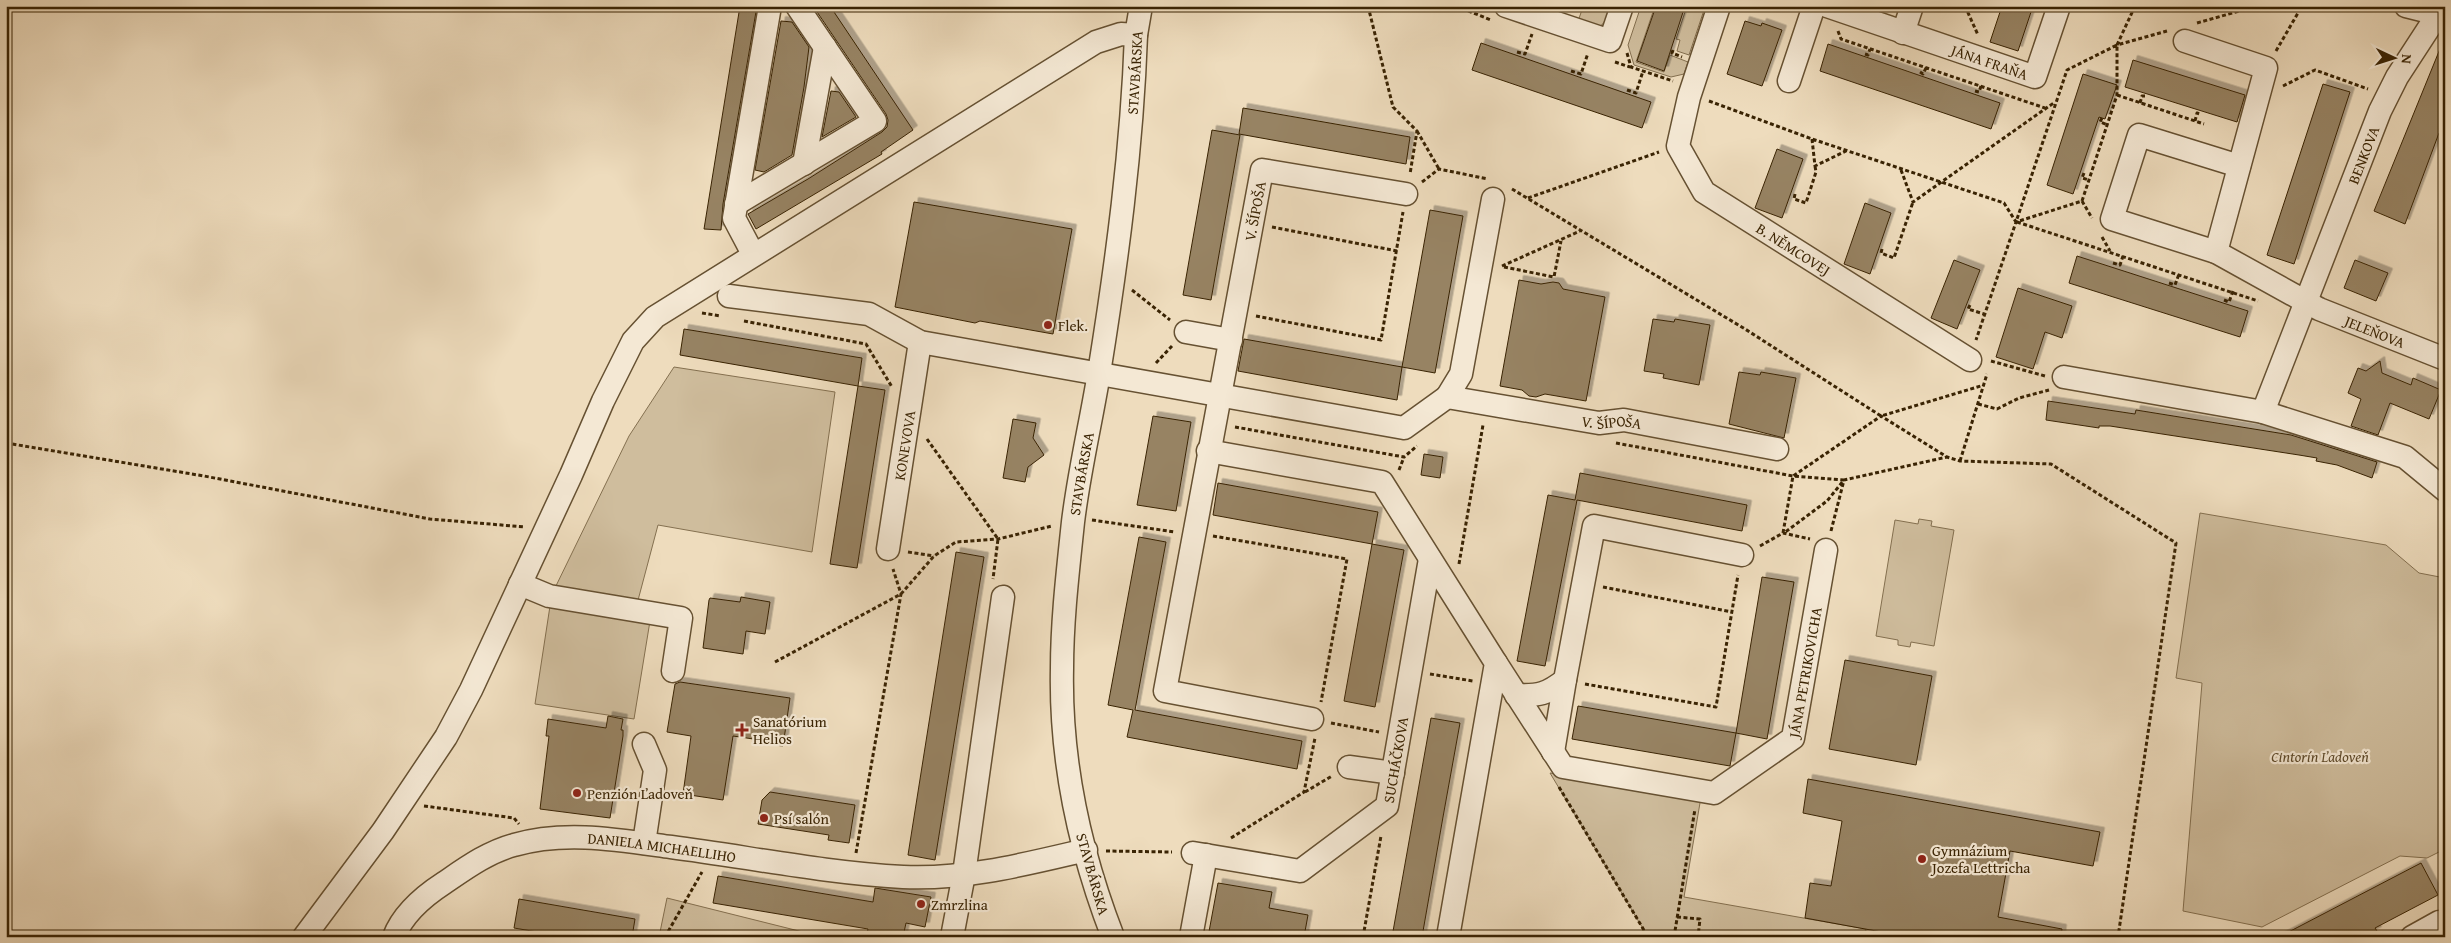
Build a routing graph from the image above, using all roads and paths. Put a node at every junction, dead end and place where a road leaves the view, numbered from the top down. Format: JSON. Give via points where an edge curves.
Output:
{"nodes":[{"id":1,"x":770,"y":6,"type":"edge"},
{"id":2,"x":798,"y":6,"type":"edge"},
{"id":3,"x":1141,"y":6,"type":"edge"},
{"id":4,"x":1368,"y":6,"type":"edge"},
{"id":5,"x":1506,"y":6,"type":"edge"},
{"id":6,"x":1622,"y":6,"type":"edge"},
{"id":7,"x":1719,"y":6,"type":"edge"},
{"id":8,"x":1814,"y":6,"type":"edge"},
{"id":9,"x":1828,"y":6,"type":"edge"},
{"id":10,"x":1912,"y":6,"type":"edge"},
{"id":11,"x":1965,"y":6,"type":"edge"},
{"id":12,"x":2059,"y":6,"type":"edge"},
{"id":13,"x":2302,"y":6,"type":"edge"},
{"id":14,"x":2406,"y":6,"type":"edge"},
{"id":15,"x":2441,"y":12,"type":"edge"},
{"id":16,"x":1903,"y":33,"type":"junction"},
{"id":17,"x":1532,"y":34,"type":"dead end"},
{"id":18,"x":1136,"y":35,"type":"junction"},
{"id":19,"x":2186,"y":41,"type":"dead end"},
{"id":20,"x":1982,"y":42,"type":"dead end"},
{"id":21,"x":825,"y":47,"type":"junction"},
{"id":22,"x":1870,"y":49,"type":"junction"},
{"id":23,"x":1516,"y":52,"type":"dead end"},
{"id":24,"x":1588,"y":52,"type":"dead end"},
{"id":25,"x":1626,"y":52,"type":"dead end"},
{"id":26,"x":1865,"y":54,"type":"dead end"},
{"id":27,"x":1926,"y":68,"type":"junction"},
{"id":28,"x":2266,"y":68,"type":"junction"},
{"id":29,"x":1571,"y":71,"type":"dead end"},
{"id":30,"x":1643,"y":71,"type":"junction"},
{"id":31,"x":1920,"y":72,"type":"dead end"},
{"id":32,"x":1789,"y":81,"type":"dead end"},
{"id":33,"x":1980,"y":86,"type":"junction"},
{"id":34,"x":1683,"y":89,"type":"junction"},
{"id":35,"x":1626,"y":90,"type":"dead end"},
{"id":36,"x":1975,"y":91,"type":"dead end"},
{"id":37,"x":2374,"y":91,"type":"dead end"},
{"id":38,"x":2117,"y":95,"type":"junction"},
{"id":39,"x":2145,"y":96,"type":"dead end"},
{"id":40,"x":2258,"y":98,"type":"junction"},
{"id":41,"x":2056,"y":101,"type":"junction"},
{"id":42,"x":2140,"y":103,"type":"junction"},
{"id":43,"x":2045,"y":108,"type":"junction"},
{"id":44,"x":2200,"y":114,"type":"dead end"},
{"id":45,"x":2102,"y":118,"type":"dead end"},
{"id":46,"x":2195,"y":121,"type":"junction"},
{"id":47,"x":2108,"y":124,"type":"junction"},
{"id":48,"x":2204,"y":124,"type":"dead end"},
{"id":49,"x":1417,"y":131,"type":"junction"},
{"id":50,"x":1812,"y":139,"type":"junction"},
{"id":51,"x":1678,"y":146,"type":"junction"},
{"id":52,"x":1846,"y":151,"type":"junction"},
{"id":53,"x":804,"y":164,"type":"junction"},
{"id":54,"x":1815,"y":166,"type":"junction"},
{"id":55,"x":2239,"y":166,"type":"junction"},
{"id":56,"x":1440,"y":169,"type":"junction"},
{"id":57,"x":1901,"y":169,"type":"junction"},
{"id":58,"x":2084,"y":173,"type":"dead end"},
{"id":59,"x":2089,"y":180,"type":"junction"},
{"id":60,"x":1942,"y":182,"type":"junction"},
{"id":61,"x":1496,"y":188,"type":"junction"},
{"id":62,"x":1406,"y":194,"type":"junction"},
{"id":63,"x":1795,"y":194,"type":"dead end"},
{"id":64,"x":1528,"y":198,"type":"junction"},
{"id":65,"x":1913,"y":202,"type":"junction"},
{"id":66,"x":736,"y":204,"type":"junction"},
{"id":67,"x":2016,"y":222,"type":"junction"},
{"id":68,"x":1252,"y":224,"type":"junction"},
{"id":69,"x":1581,"y":231,"type":"junction"},
{"id":70,"x":1561,"y":241,"type":"junction"},
{"id":71,"x":1882,"y":249,"type":"dead end"},
{"id":72,"x":1396,"y":251,"type":"junction"},
{"id":73,"x":2216,"y":252,"type":"junction"},
{"id":74,"x":753,"y":254,"type":"junction"},
{"id":75,"x":2123,"y":256,"type":"junction"},
{"id":76,"x":2113,"y":264,"type":"dead end"},
{"id":77,"x":1492,"y":265,"type":"junction"},
{"id":78,"x":2179,"y":274,"type":"junction"},
{"id":79,"x":1554,"y":277,"type":"junction"},
{"id":80,"x":1553,"y":282,"type":"dead end"},
{"id":81,"x":2168,"y":283,"type":"dead end"},
{"id":82,"x":1131,"y":290,"type":"dead end"},
{"id":83,"x":2233,"y":291,"type":"junction"},
{"id":84,"x":2224,"y":300,"type":"dead end"},
{"id":85,"x":2306,"y":302,"type":"junction"},
{"id":86,"x":2266,"y":304,"type":"dead end"},
{"id":87,"x":1970,"y":305,"type":"dead end"},
{"id":88,"x":726,"y":306,"type":"joint"},
{"id":89,"x":694,"y":312,"type":"dead end"},
{"id":90,"x":1236,"y":312,"type":"junction"},
{"id":91,"x":1984,"y":314,"type":"junction"},
{"id":92,"x":742,"y":320,"type":"dead end"},
{"id":93,"x":1186,"y":332,"type":"junction"},
{"id":94,"x":1231,"y":340,"type":"junction"},
{"id":95,"x":920,"y":342,"type":"junction"},
{"id":96,"x":2445,"y":358,"type":"edge"},
{"id":97,"x":1978,"y":367,"type":"junction"},
{"id":98,"x":1099,"y":373,"type":"junction"},
{"id":99,"x":2064,"y":377,"type":"junction"},
{"id":100,"x":1140,"y":380,"type":"junction"},
{"id":101,"x":1984,"y":385,"type":"junction"},
{"id":102,"x":1221,"y":396,"type":"junction"},
{"id":103,"x":1447,"y":397,"type":"junction"},
{"id":104,"x":1978,"y":404,"type":"junction"},
{"id":105,"x":2263,"y":412,"type":"junction"},
{"id":106,"x":909,"y":414,"type":"junction"},
{"id":107,"x":1882,"y":416,"type":"junction"},
{"id":108,"x":1484,"y":419,"type":"dead end"},
{"id":109,"x":1214,"y":423,"type":"junction"},
{"id":110,"x":1610,"y":442,"type":"dead end"},
{"id":111,"x":6,"y":443,"type":"edge"},
{"id":112,"x":1418,"y":445,"type":"dead end"},
{"id":113,"x":1777,"y":449,"type":"dead end"},
{"id":114,"x":1208,"y":451,"type":"junction"},
{"id":115,"x":1948,"y":457,"type":"junction"},
{"id":116,"x":1960,"y":462,"type":"junction"},
{"id":117,"x":1793,"y":476,"type":"junction"},
{"id":118,"x":1844,"y":480,"type":"junction"},
{"id":119,"x":2445,"y":490,"type":"edge"},
{"id":120,"x":1087,"y":520,"type":"junction"},
{"id":121,"x":542,"y":533,"type":"junction"},
{"id":122,"x":1784,"y":533,"type":"junction"},
{"id":123,"x":1194,"y":534,"type":"junction"},
{"id":124,"x":998,"y":539,"type":"junction"},
{"id":125,"x":1827,"y":546,"type":"junction"},
{"id":126,"x":888,"y":549,"type":"joint"},
{"id":127,"x":1742,"y":556,"type":"junction"},
{"id":128,"x":1430,"y":559,"type":"junction"},
{"id":129,"x":1458,"y":566,"type":"dead end"},
{"id":130,"x":1583,"y":582,"type":"junction"},
{"id":131,"x":520,"y":584,"type":"junction"},
{"id":132,"x":900,"y":594,"type":"junction"},
{"id":133,"x":1004,"y":597,"type":"dead end"},
{"id":134,"x":1732,"y":612,"type":"junction"},
{"id":135,"x":775,"y":662,"type":"dead end"},
{"id":136,"x":1496,"y":663,"type":"junction"},
{"id":137,"x":673,"y":671,"type":"dead end"},
{"id":138,"x":1565,"y":680,"type":"junction"},
{"id":139,"x":1516,"y":695,"type":"junction"},
{"id":140,"x":1315,"y":720,"type":"junction"},
{"id":141,"x":1382,"y":732,"type":"dead end"},
{"id":142,"x":644,"y":744,"type":"dead end"},
{"id":143,"x":1553,"y":752,"type":"junction"},
{"id":144,"x":1349,"y":767,"type":"joint"},
{"id":145,"x":1393,"y":774,"type":"junction"},
{"id":146,"x":1699,"y":790,"type":"junction"},
{"id":147,"x":1304,"y":792,"type":"junction"},
{"id":148,"x":423,"y":805,"type":"dead end"},
{"id":149,"x":1387,"y":806,"type":"junction"},
{"id":150,"x":532,"y":840,"type":"junction"},
{"id":151,"x":644,"y":843,"type":"junction"},
{"id":152,"x":1086,"y":850,"type":"junction"},
{"id":153,"x":713,"y":852,"type":"junction"},
{"id":154,"x":1199,"y":854,"type":"junction"},
{"id":155,"x":853,"y":872,"type":"junction"},
{"id":156,"x":964,"y":874,"type":"junction"},
{"id":157,"x":1677,"y":917,"type":"junction"},
{"id":158,"x":2440,"y":922,"type":"dead end"},
{"id":159,"x":304,"y":937,"type":"edge"},
{"id":160,"x":394,"y":937,"type":"edge"},
{"id":161,"x":665,"y":937,"type":"edge"},
{"id":162,"x":952,"y":937,"type":"edge"},
{"id":163,"x":1113,"y":937,"type":"edge"},
{"id":164,"x":1191,"y":937,"type":"edge"},
{"id":165,"x":1363,"y":937,"type":"edge"},
{"id":166,"x":1448,"y":937,"type":"edge"},
{"id":167,"x":1674,"y":937,"type":"edge"},
{"id":168,"x":1698,"y":937,"type":"edge"},
{"id":169,"x":2118,"y":937,"type":"edge"},
{"id":170,"x":2412,"y":937,"type":"edge"}],
"edges":[{"from":1,"to":66,"type":"street"},
{"from":2,"to":21,"type":"street"},
{"from":3,"to":18,"type":"street","name":"STAVBÁRSKA"},
{"from":4,"to":49,"type":"path","via":[[1392,107]]},
{"from":5,"to":6,"type":"street","via":[[1610,41]]},
{"from":7,"to":34,"type":"street"},
{"from":8,"to":32,"type":"street"},
{"from":9,"to":16,"type":"street","name":"JÁNA FRAŇA"},
{"from":9,"to":22,"type":"path","via":[[1841,39]]},
{"from":10,"to":16,"type":"street"},
{"from":11,"to":20,"type":"path"},
{"from":12,"to":16,"type":"street","name":"JÁNA FRAŇA","via":[[2035,77]]},
{"from":13,"to":28,"type":"path"},
{"from":14,"to":15,"type":"street"},
{"from":15,"to":85,"type":"street","name":"BENKOVA","via":[[2397,77],[2380,111]]},
{"from":17,"to":23,"type":"path","via":[[1524,54]]},
{"from":18,"to":74,"type":"street","via":[[1121,34],[1096,42]]},
{"from":18,"to":98,"type":"street","name":"STAVBÁRSKA","via":[[1122,221]]},
{"from":19,"to":28,"type":"street"},
{"from":21,"to":53,"type":"street"},
{"from":21,"to":53,"type":"street","via":[[875,121]]},
{"from":22,"to":26,"type":"path","via":[[1868,55]]},
{"from":22,"to":27,"type":"path"},
{"from":24,"to":29,"type":"path","via":[[1581,74]]},
{"from":25,"to":30,"type":"path","via":[[1631,67]]},
{"from":27,"to":31,"type":"path","via":[[1923,74]]},
{"from":27,"to":33,"type":"path"},
{"from":28,"to":40,"type":"street"},
{"from":30,"to":34,"type":"path"},
{"from":30,"to":35,"type":"path","via":[[1636,93]]},
{"from":33,"to":36,"type":"path","via":[[1978,92]]},
{"from":33,"to":43,"type":"path"},
{"from":34,"to":50,"type":"path"},
{"from":34,"to":51,"type":"street"},
{"from":37,"to":40,"type":"path","via":[[2315,70]]},
{"from":38,"to":41,"type":"path","via":[[2117,45],[2067,70]]},
{"from":38,"to":42,"type":"path"},
{"from":38,"to":47,"type":"path"},
{"from":39,"to":42,"type":"path"},
{"from":40,"to":55,"type":"street"},
{"from":41,"to":43,"type":"path"},
{"from":41,"to":67,"type":"path"},
{"from":42,"to":46,"type":"path"},
{"from":43,"to":60,"type":"path"},
{"from":44,"to":46,"type":"path","via":[[2197,113]]},
{"from":45,"to":47,"type":"path","via":[[2100,122]]},
{"from":46,"to":48,"type":"path"},
{"from":47,"to":59,"type":"path"},
{"from":49,"to":56,"type":"path"},
{"from":49,"to":62,"type":"path"},
{"from":50,"to":52,"type":"path"},
{"from":50,"to":54,"type":"path"},
{"from":51,"to":64,"type":"path"},
{"from":51,"to":97,"type":"street","name":"B. NĚMCOVEJ","via":[[1704,192]]},
{"from":52,"to":54,"type":"path"},
{"from":52,"to":57,"type":"path"},
{"from":53,"to":66,"type":"street"},
{"from":54,"to":63,"type":"path","via":[[1806,203],[1794,199]]},
{"from":55,"to":73,"type":"street"},
{"from":55,"to":73,"type":"street","via":[[2139,135],[2112,219]]},
{"from":56,"to":61,"type":"path"},
{"from":56,"to":62,"type":"path"},
{"from":57,"to":60,"type":"path"},
{"from":57,"to":65,"type":"path"},
{"from":58,"to":59,"type":"path","via":[[2082,178]]},
{"from":59,"to":67,"type":"path","via":[[2082,202]]},
{"from":60,"to":65,"type":"path"},
{"from":60,"to":67,"type":"path","via":[[2004,203]]},
{"from":61,"to":64,"type":"path"},
{"from":61,"to":77,"type":"street"},
{"from":62,"to":68,"type":"street","name":"V. ŠÍPOŠA","via":[[1262,170]]},
{"from":62,"to":72,"type":"path"},
{"from":64,"to":69,"type":"path"},
{"from":65,"to":71,"type":"path","via":[[1894,258],[1881,253]]},
{"from":66,"to":74,"type":"street","via":[[734,218]]},
{"from":67,"to":75,"type":"path"},
{"from":67,"to":91,"type":"path"},
{"from":68,"to":72,"type":"path"},
{"from":68,"to":90,"type":"street","name":"V. ŠÍPOŠA"},
{"from":69,"to":70,"type":"path"},
{"from":69,"to":107,"type":"path"},
{"from":70,"to":77,"type":"path"},
{"from":70,"to":79,"type":"path"},
{"from":72,"to":90,"type":"path","via":[[1380,340]]},
{"from":73,"to":85,"type":"street"},
{"from":74,"to":121,"type":"street","via":[[655,317],[633,341]]},
{"from":75,"to":76,"type":"path","via":[[2120,265]]},
{"from":75,"to":78,"type":"path"},
{"from":77,"to":79,"type":"path"},
{"from":77,"to":103,"type":"street","via":[[1461,374]]},
{"from":78,"to":81,"type":"path","via":[[2175,285]]},
{"from":78,"to":83,"type":"path"},
{"from":79,"to":80,"type":"path"},
{"from":82,"to":93,"type":"path"},
{"from":83,"to":84,"type":"path","via":[[2229,302]]},
{"from":83,"to":86,"type":"path"},
{"from":85,"to":96,"type":"street","name":"JELEŇOVA"},
{"from":85,"to":105,"type":"street","name":"BENKOVA"},
{"from":87,"to":91,"type":"path","via":[[1968,309]]},
{"from":88,"to":89,"type":"path"},
{"from":88,"to":95,"type":"street","via":[[870,314]]},
{"from":90,"to":94,"type":"street","name":"V. ŠÍPOŠA"},
{"from":91,"to":97,"type":"path"},
{"from":92,"to":106,"type":"path","via":[[866,344]]},
{"from":93,"to":94,"type":"street"},
{"from":93,"to":100,"type":"path"},
{"from":94,"to":102,"type":"street","name":"V. ŠÍPOŠA"},
{"from":95,"to":98,"type":"street"},
{"from":95,"to":106,"type":"street","name":"KONEVOVA"},
{"from":97,"to":99,"type":"path","via":[[1991,361],[2038,375]]},
{"from":97,"to":101,"type":"path"},
{"from":98,"to":100,"type":"street"},
{"from":98,"to":120,"type":"street","name":"STAVBÁRSKA"},
{"from":99,"to":104,"type":"path","via":[[2052,389],[1997,409]]},
{"from":99,"to":105,"type":"street"},
{"from":100,"to":102,"type":"street"},
{"from":101,"to":104,"type":"path"},
{"from":101,"to":107,"type":"path"},
{"from":102,"to":103,"type":"street","via":[[1404,428]]},
{"from":102,"to":109,"type":"street"},
{"from":103,"to":113,"type":"street","name":"V. ŠÍPOŠA","via":[[1599,423],[1624,420]]},
{"from":104,"to":116,"type":"path"},
{"from":105,"to":119,"type":"street","via":[[2405,457]]},
{"from":106,"to":124,"type":"path"},
{"from":106,"to":126,"type":"street","name":"KONEVOVA"},
{"from":107,"to":115,"type":"path"},
{"from":107,"to":117,"type":"path"},
{"from":108,"to":129,"type":"path"},
{"from":109,"to":112,"type":"path","via":[[1404,457]]},
{"from":109,"to":114,"type":"street"},
{"from":110,"to":117,"type":"path"},
{"from":111,"to":121,"type":"path","via":[[430,519],[528,527]]},
{"from":114,"to":123,"type":"street"},
{"from":114,"to":128,"type":"street","via":[[1382,482]]},
{"from":115,"to":116,"type":"path"},
{"from":115,"to":118,"type":"path"},
{"from":116,"to":169,"type":"path","via":[[2051,464],[2176,543]]},
{"from":117,"to":118,"type":"path"},
{"from":117,"to":122,"type":"path"},
{"from":118,"to":122,"type":"path","via":[[1827,501]]},
{"from":118,"to":125,"type":"path"},
{"from":120,"to":123,"type":"path"},
{"from":120,"to":124,"type":"path"},
{"from":120,"to":152,"type":"street","name":"STAVBÁRSKA","via":[[1063,634],[1062,702],[1074,801]]},
{"from":121,"to":131,"type":"street"},
{"from":122,"to":125,"type":"path"},
{"from":122,"to":127,"type":"path"},
{"from":123,"to":140,"type":"street","via":[[1165,691]]},
{"from":123,"to":140,"type":"path","via":[[1347,559]]},
{"from":124,"to":132,"type":"path","via":[[956,542],[934,556]]},
{"from":125,"to":146,"type":"street","name":"JÁNA PETRIKOVICHA","via":[[1793,738],[1714,792]]},
{"from":126,"to":132,"type":"path"},
{"from":127,"to":130,"type":"street","via":[[1594,526]]},
{"from":127,"to":134,"type":"path"},
{"from":128,"to":136,"type":"street"},
{"from":128,"to":145,"type":"street","name":"SUCHÁČKOVA"},
{"from":130,"to":134,"type":"path"},
{"from":130,"to":138,"type":"street"},
{"from":131,"to":137,"type":"street","via":[[548,596],[681,618]]},
{"from":131,"to":159,"type":"street","via":[[446,737]]},
{"from":132,"to":135,"type":"path"},
{"from":132,"to":155,"type":"path"},
{"from":133,"to":156,"type":"street"},
{"from":134,"to":138,"type":"path","via":[[1716,707]]},
{"from":136,"to":139,"type":"street","name":"JÁNA PETRIKOVICHA"},
{"from":136,"to":166,"type":"street"},
{"from":138,"to":139,"type":"street","via":[[1549,692]]},
{"from":138,"to":143,"type":"street"},
{"from":139,"to":143,"type":"street","name":"JÁNA PETRIKOVICHA"},
{"from":140,"to":141,"type":"path"},
{"from":140,"to":147,"type":"path"},
{"from":142,"to":151,"type":"street","via":[[656,770]]},
{"from":143,"to":146,"type":"street","name":"JÁNA PETRIKOVICHA","via":[[1563,767]]},
{"from":144,"to":145,"type":"street"},
{"from":144,"to":147,"type":"path"},
{"from":145,"to":149,"type":"street","name":"SUCHÁČKOVA"},
{"from":146,"to":157,"type":"path"},
{"from":147,"to":154,"type":"path"},
{"from":148,"to":150,"type":"path","via":[[514,818]]},
{"from":149,"to":154,"type":"street","name":"SUCHÁČKOVA","via":[[1300,871]]},
{"from":149,"to":165,"type":"path"},
{"from":150,"to":151,"type":"street","name":"DANIELA MICHAELLIHO","via":[[575,837]]},
{"from":150,"to":160,"type":"street","name":"DANIELA MICHAELLIHO","via":[[497,850],[430,892],[398,926]]},
{"from":151,"to":153,"type":"street","name":"DANIELA MICHAELLIHO"},
{"from":152,"to":154,"type":"path"},
{"from":152,"to":156,"type":"street","name":"DANIELA MICHAELLIHO"},
{"from":152,"to":163,"type":"street","name":"STAVBÁRSKA"},
{"from":153,"to":155,"type":"street","name":"DANIELA MICHAELLIHO"},
{"from":153,"to":161,"type":"path"},
{"from":154,"to":164,"type":"street"},
{"from":155,"to":156,"type":"street","name":"DANIELA MICHAELLIHO","via":[[919,877]]},
{"from":156,"to":162,"type":"street"},
{"from":157,"to":167,"type":"path"},
{"from":157,"to":168,"type":"path","via":[[1700,919]]},
{"from":158,"to":170,"type":"street"}]}
